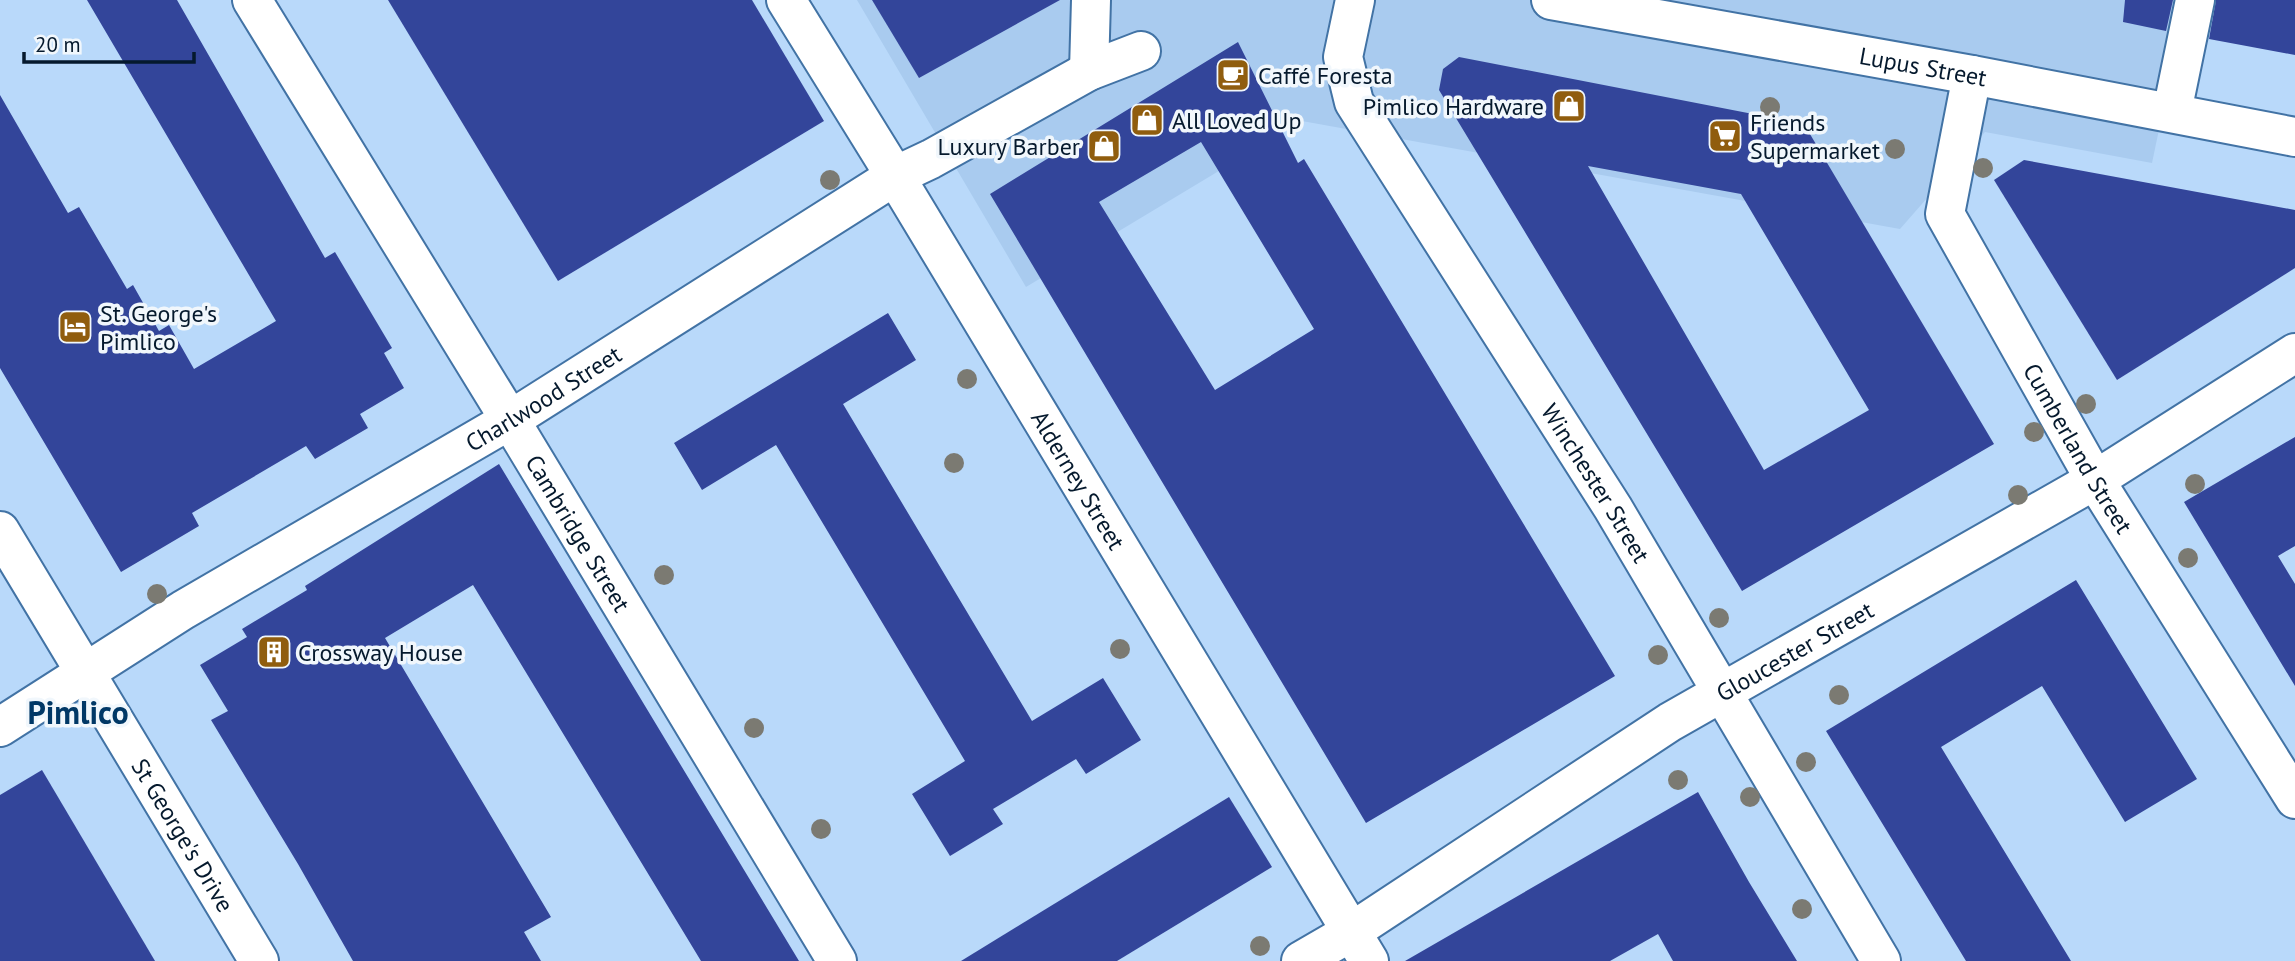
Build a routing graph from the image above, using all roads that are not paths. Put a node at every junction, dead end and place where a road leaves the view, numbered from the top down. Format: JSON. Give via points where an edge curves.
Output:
{"nodes":[{"id":1,"x":251,"y":0,"type":"edge"},
{"id":2,"x":786,"y":0,"type":"edge"},
{"id":3,"x":1091,"y":0,"type":"edge"},
{"id":4,"x":1355,"y":0,"type":"edge"},
{"id":5,"x":1551,"y":0,"type":"edge"},
{"id":6,"x":2195,"y":0,"type":"edge"},
{"id":7,"x":1142,"y":51,"type":"dead end"},
{"id":8,"x":1089,"y":71,"type":"junction"},
{"id":9,"x":1972,"y":75,"type":"junction"},
{"id":10,"x":2172,"y":112,"type":"junction"},
{"id":11,"x":2295,"y":137,"type":"edge"},
{"id":12,"x":895,"y":176,"type":"junction"},
{"id":13,"x":2295,"y":353,"type":"edge"},
{"id":14,"x":510,"y":419,"type":"junction"},
{"id":15,"x":2095,"y":480,"type":"junction"},
{"id":16,"x":0,"y":531,"type":"edge"},
{"id":17,"x":85,"y":671,"type":"junction"},
{"id":18,"x":1722,"y":691,"type":"junction"},
{"id":19,"x":0,"y":727,"type":"edge"},
{"id":20,"x":2295,"y":799,"type":"edge"},
{"id":21,"x":1360,"y":946,"type":"edge"},
{"id":22,"x":259,"y":961,"type":"edge"},
{"id":23,"x":837,"y":961,"type":"edge"},
{"id":24,"x":1301,"y":961,"type":"edge"},
{"id":25,"x":1881,"y":961,"type":"edge"}],
"edges":[{"from":1,"to":14,"type":"street","name":"Cambridge Street"},
{"from":2,"to":12,"type":"street","name":"Alderney Street"},
{"from":3,"to":8,"type":"street"},
{"from":4,"to":18,"type":"street","name":"Winchester Street","via":[[1343,57],[1354,102],[1613,508]]},
{"from":5,"to":9,"type":"street","name":"Lupus Street"},
{"from":6,"to":10,"type":"street"},
{"from":7,"to":8,"type":"street","name":"Charlwood Street"},
{"from":8,"to":12,"type":"street","name":"Charlwood Street"},
{"from":9,"to":10,"type":"street","name":"Lupus Street"},
{"from":9,"to":15,"type":"street","name":"Cumberland Street","via":[[1945,214]]},
{"from":10,"to":11,"type":"street","name":"Lupus Street"},
{"from":12,"to":14,"type":"street","name":"Charlwood Street"},
{"from":12,"to":21,"type":"street","name":"Alderney Street"},
{"from":13,"to":15,"type":"street","name":"Gloucester Street"},
{"from":14,"to":17,"type":"street","name":"Charlwood Street"},
{"from":14,"to":23,"type":"street","name":"Cambridge Street"},
{"from":15,"to":18,"type":"street","name":"Gloucester Street"},
{"from":15,"to":20,"type":"street","name":"Cumberland Street"},
{"from":16,"to":17,"type":"street","name":"St George's Drive"},
{"from":17,"to":19,"type":"street","name":"Charlwood Street"},
{"from":17,"to":22,"type":"street","name":"St George's Drive"},
{"from":18,"to":21,"type":"street","name":"Gloucester Street","via":[[1670,722]]},
{"from":18,"to":25,"type":"street","name":"Winchester Street"},
{"from":21,"to":24,"type":"street","name":"Gloucester Street"}]}
